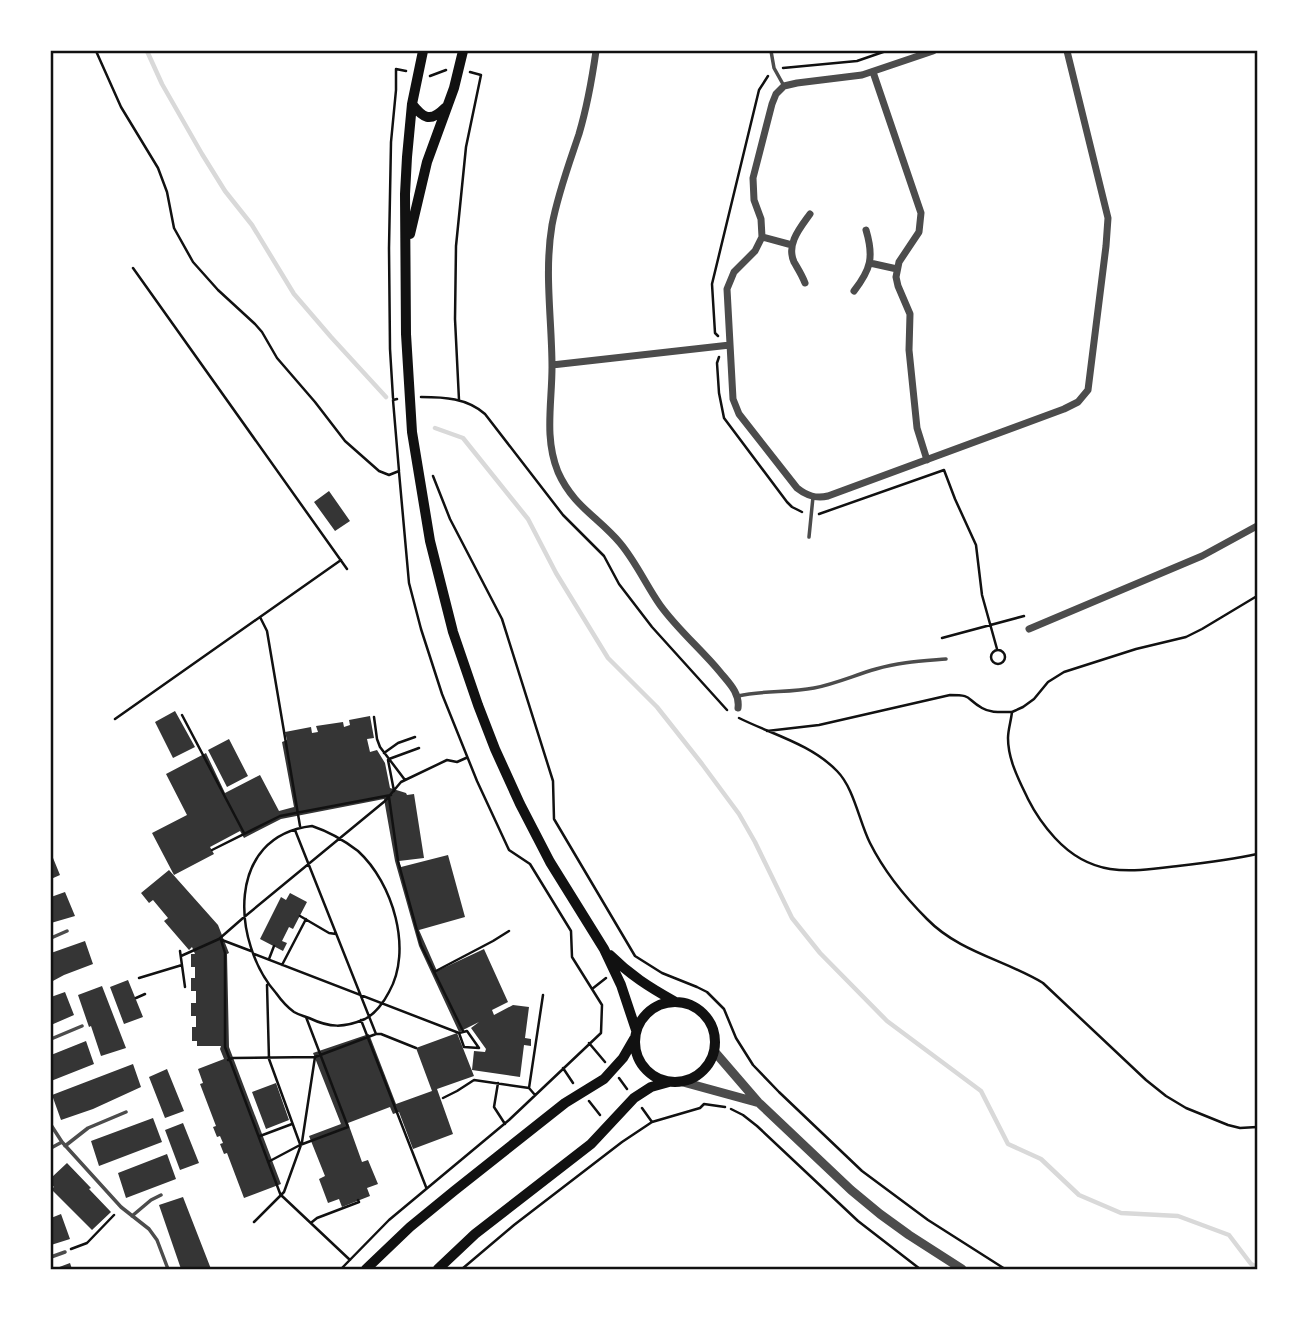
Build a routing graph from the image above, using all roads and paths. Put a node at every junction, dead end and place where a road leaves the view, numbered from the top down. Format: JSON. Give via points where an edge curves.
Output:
{"nodes":[{"id":1,"x":96,"y":51,"type":"edge"},
{"id":2,"x":423,"y":51,"type":"edge"},
{"id":3,"x":463,"y":51,"type":"edge"},
{"id":4,"x":596,"y":51,"type":"edge"},
{"id":5,"x":771,"y":51,"type":"edge"},
{"id":6,"x":886,"y":51,"type":"edge"},
{"id":7,"x":933,"y":51,"type":"edge"},
{"id":8,"x":1067,"y":51,"type":"edge"},
{"id":9,"x":459,"y":70,"type":"junction"},
{"id":10,"x":775,"y":71,"type":"junction"},
{"id":11,"x":873,"y":72,"type":"junction"},
{"id":12,"x":784,"y":86,"type":"junction"},
{"id":13,"x":412,"y":104,"type":"junction"},
{"id":14,"x":447,"y":106,"type":"junction"},
{"id":15,"x":810,"y":214,"type":"dead end"},
{"id":16,"x":866,"y":230,"type":"dead end"},
{"id":17,"x":762,"y":237,"type":"junction"},
{"id":18,"x":792,"y":245,"type":"junction"},
{"id":19,"x":406,"y":262,"type":"junction"},
{"id":20,"x":870,"y":263,"type":"junction"},
{"id":21,"x":134,"y":268,"type":"dead end"},
{"id":22,"x":897,"y":269,"type":"junction"},
{"id":23,"x":805,"y":283,"type":"dead end"},
{"id":24,"x":854,"y":291,"type":"dead end"},
{"id":25,"x":730,"y":345,"type":"junction"},
{"id":26,"x":718,"y":346,"type":"junction"},
{"id":27,"x":552,"y":365,"type":"junction"},
{"id":28,"x":459,"y":400,"type":"dead end"},
{"id":29,"x":395,"y":423,"type":"dead end"},
{"id":30,"x":927,"y":460,"type":"junction"},
{"id":31,"x":399,"y":471,"type":"junction"},
{"id":32,"x":431,"y":472,"type":"dead end"},
{"id":33,"x":813,"y":497,"type":"junction"},
{"id":34,"x":811,"y":514,"type":"junction"},
{"id":35,"x":1257,"y":526,"type":"edge"},
{"id":36,"x":809,"y":537,"type":"dead end"},
{"id":37,"x":341,"y":560,"type":"junction"},
{"id":38,"x":347,"y":569,"type":"dead end"},
{"id":39,"x":1257,"y":596,"type":"edge"},
{"id":40,"x":1024,"y":616,"type":"dead end"},
{"id":41,"x":260,"y":617,"type":"junction"},
{"id":42,"x":990,"y":626,"type":"junction"},
{"id":43,"x":1029,"y":629,"type":"dead end"},
{"id":44,"x":942,"y":638,"type":"dead end"},
{"id":45,"x":997,"y":649,"type":"junction"},
{"id":46,"x":946,"y":659,"type":"dead end"},
{"id":47,"x":738,"y":696,"type":"junction"},
{"id":48,"x":738,"y":708,"type":"dead end"},
{"id":49,"x":1013,"y":712,"type":"junction"},
{"id":50,"x":182,"y":715,"type":"dead end"},
{"id":51,"x":374,"y":717,"type":"dead end"},
{"id":52,"x":115,"y":719,"type":"dead end"},
{"id":53,"x":767,"y":731,"type":"dead end"},
{"id":54,"x":415,"y":737,"type":"dead end"},
{"id":55,"x":419,"y":748,"type":"dead end"},
{"id":56,"x":387,"y":756,"type":"junction"},
{"id":57,"x":467,"y":757,"type":"junction"},
{"id":58,"x":405,"y":780,"type":"junction"},
{"id":59,"x":394,"y":791,"type":"junction"},
{"id":60,"x":390,"y":796,"type":"junction"},
{"id":61,"x":298,"y":812,"type":"junction"},
{"id":62,"x":301,"y":827,"type":"junction"},
{"id":63,"x":295,"y":830,"type":"junction"},
{"id":64,"x":244,"y":834,"type":"junction"},
{"id":65,"x":338,"y":839,"type":"junction"},
{"id":66,"x":212,"y":850,"type":"dead end"},
{"id":67,"x":876,"y":854,"type":"dead end"},
{"id":68,"x":1257,"y":855,"type":"edge"},
{"id":69,"x":308,"y":864,"type":"junction"},
{"id":70,"x":245,"y":916,"type":"junction"},
{"id":71,"x":300,"y":916,"type":"dead end"},
{"id":72,"x":306,"y":919,"type":"junction"},
{"id":73,"x":509,"y":930,"type":"dead end"},
{"id":74,"x":66,"y":931,"type":"dead end"},
{"id":75,"x":336,"y":934,"type":"junction"},
{"id":76,"x":51,"y":938,"type":"edge"},
{"id":77,"x":220,"y":940,"type":"junction"},
{"id":78,"x":274,"y":946,"type":"dead end"},
{"id":79,"x":604,"y":950,"type":"junction"},
{"id":80,"x":180,"y":951,"type":"dead end"},
{"id":81,"x":253,"y":953,"type":"junction"},
{"id":82,"x":181,"y":956,"type":"junction"},
{"id":83,"x":269,"y":960,"type":"junction"},
{"id":84,"x":182,"y":965,"type":"junction"},
{"id":85,"x":282,"y":965,"type":"junction"},
{"id":86,"x":434,"y":972,"type":"junction"},
{"id":87,"x":139,"y":978,"type":"dead end"},
{"id":88,"x":267,"y":982,"type":"junction"},
{"id":89,"x":185,"y":987,"type":"dead end"},
{"id":90,"x":145,"y":994,"type":"dead end"},
{"id":91,"x":360,"y":995,"type":"junction"},
{"id":92,"x":543,"y":995,"type":"dead end"},
{"id":93,"x":136,"y":998,"type":"dead end"},
{"id":94,"x":674,"y":1001,"type":"junction"},
{"id":95,"x":382,"y":1002,"type":"junction"},
{"id":96,"x":306,"y":1017,"type":"junction"},
{"id":97,"x":369,"y":1017,"type":"junction"},
{"id":98,"x":361,"y":1020,"type":"junction"},
{"id":99,"x":82,"y":1026,"type":"dead end"},
{"id":100,"x":461,"y":1032,"type":"junction"},
{"id":101,"x":376,"y":1034,"type":"junction"},
{"id":102,"x":635,"y":1034,"type":"junction"},
{"id":103,"x":51,"y":1038,"type":"edge"},
{"id":104,"x":368,"y":1038,"type":"junction"},
{"id":105,"x":589,"y":1043,"type":"junction"},
{"id":106,"x":415,"y":1048,"type":"dead end"},
{"id":107,"x":714,"y":1051,"type":"junction"},
{"id":108,"x":321,"y":1055,"type":"junction"},
{"id":109,"x":268,"y":1057,"type":"junction"},
{"id":110,"x":315,"y":1057,"type":"junction"},
{"id":111,"x":229,"y":1060,"type":"junction"},
{"id":112,"x":563,"y":1068,"type":"junction"},
{"id":113,"x":613,"y":1070,"type":"junction"},
{"id":114,"x":669,"y":1082,"type":"junction"},
{"id":115,"x":683,"y":1082,"type":"junction"},
{"id":116,"x":498,"y":1083,"type":"junction"},
{"id":117,"x":529,"y":1088,"type":"junction"},
{"id":118,"x":582,"y":1093,"type":"junction"},
{"id":119,"x":535,"y":1095,"type":"junction"},
{"id":120,"x":443,"y":1098,"type":"dead end"},
{"id":121,"x":634,"y":1098,"type":"junction"},
{"id":122,"x":758,"y":1102,"type":"junction"},
{"id":123,"x":127,"y":1112,"type":"dead end"},
{"id":124,"x":652,"y":1122,"type":"junction"},
{"id":125,"x":292,"y":1124,"type":"junction"},
{"id":126,"x":505,"y":1124,"type":"junction"},
{"id":127,"x":51,"y":1125,"type":"edge"},
{"id":128,"x":609,"y":1125,"type":"junction"},
{"id":129,"x":1257,"y":1127,"type":"edge"},
{"id":130,"x":258,"y":1137,"type":"junction"},
{"id":131,"x":64,"y":1144,"type":"junction"},
{"id":132,"x":300,"y":1145,"type":"junction"},
{"id":133,"x":51,"y":1148,"type":"edge"},
{"id":134,"x":268,"y":1162,"type":"junction"},
{"id":135,"x":426,"y":1188,"type":"junction"},
{"id":136,"x":161,"y":1195,"type":"dead end"},
{"id":137,"x":281,"y":1195,"type":"junction"},
{"id":138,"x":358,"y":1200,"type":"dead end"},
{"id":139,"x":121,"y":1207,"type":"junction"},
{"id":140,"x":132,"y":1216,"type":"junction"},
{"id":141,"x":254,"y":1222,"type":"dead end"},
{"id":142,"x":311,"y":1223,"type":"junction"},
{"id":143,"x":65,"y":1252,"type":"joint"},
{"id":144,"x":51,"y":1257,"type":"edge"},
{"id":145,"x":350,"y":1260,"type":"junction"},
{"id":146,"x":168,"y":1269,"type":"edge"},
{"id":147,"x":341,"y":1269,"type":"edge"},
{"id":148,"x":366,"y":1269,"type":"edge"},
{"id":149,"x":438,"y":1269,"type":"edge"},
{"id":150,"x":462,"y":1269,"type":"edge"},
{"id":151,"x":920,"y":1269,"type":"edge"},
{"id":152,"x":962,"y":1269,"type":"edge"},
{"id":153,"x":1006,"y":1269,"type":"edge"}],
"edges":[{"from":1,"to":31,"type":"path","via":[[125,114],[158,169],[174,228],[193,262],[256,324],[277,358],[345,441],[384,474]]},
{"from":2,"to":13,"type":"main road"},
{"from":3,"to":9,"type":"main road"},
{"from":4,"to":27,"type":"street","via":[[585,113],[552,225],[548,274]]},
{"from":5,"to":10,"type":"lane"},
{"from":6,"to":10,"type":"path","via":[[857,61]]},
{"from":7,"to":11,"type":"street"},
{"from":8,"to":30,"type":"street","via":[[1108,218],[1088,390],[1074,405]]},
{"from":9,"to":14,"type":"main road"},
{"from":9,"to":28,"type":"path","via":[[481,75],[466,147],[458,223]]},
{"from":10,"to":12,"type":"lane"},
{"from":10,"to":26,"type":"path","via":[[759,90],[715,271],[712,296]]},
{"from":11,"to":12,"type":"street"},
{"from":11,"to":22,"type":"street","via":[[922,214],[919,232]]},
{"from":12,"to":17,"type":"street","via":[[772,104],[753,178]]},
{"from":13,"to":14,"type":"main road","via":[[426,118]]},
{"from":13,"to":19,"type":"main road","via":[[405,194]]},
{"from":14,"to":19,"type":"main road","via":[[427,162]]},
{"from":15,"to":18,"type":"street"},
{"from":16,"to":20,"type":"street"},
{"from":17,"to":18,"type":"street"},
{"from":17,"to":25,"type":"street","via":[[734,272],[727,289]]},
{"from":18,"to":23,"type":"street","via":[[791,253]]},
{"from":19,"to":79,"type":"main road","via":[[405,334],[412,432],[430,541],[450,622],[478,705],[520,804]]},
{"from":20,"to":22,"type":"street"},
{"from":20,"to":24,"type":"street"},
{"from":21,"to":37,"type":"path"},
{"from":22,"to":30,"type":"street","via":[[898,286],[910,314],[917,428]]},
{"from":25,"to":26,"type":"street"},
{"from":25,"to":33,"type":"street","via":[[733,399],[739,414],[797,488]]},
{"from":26,"to":27,"type":"street"},
{"from":26,"to":34,"type":"path","via":[[724,418],[792,507]]},
{"from":27,"to":47,"type":"street","via":[[549,432],[554,461],[565,485],[629,553],[661,606]]},
{"from":29,"to":31,"type":"path"},
{"from":30,"to":33,"type":"street","via":[[828,496]]},
{"from":31,"to":57,"type":"path","via":[[409,583],[438,682]]},
{"from":32,"to":153,"type":"path","via":[[502,619],[553,781],[554,819],[635,956],[716,1000],[753,1065],[862,1171]]},
{"from":33,"to":34,"type":"lane"},
{"from":34,"to":36,"type":"lane"},
{"from":34,"to":42,"type":"path","via":[[830,512],[944,470],[976,545]]},
{"from":35,"to":43,"type":"street","via":[[1202,556]]},
{"from":37,"to":38,"type":"path"},
{"from":37,"to":41,"type":"path"},
{"from":39,"to":49,"type":"path","via":[[1186,637],[1064,672]]},
{"from":40,"to":42,"type":"path"},
{"from":41,"to":52,"type":"path"},
{"from":41,"to":61,"type":"path","via":[[267,631]]},
{"from":42,"to":44,"type":"path"},
{"from":42,"to":45,"type":"path"},
{"from":45,"to":45,"type":"path","via":[[1006,655],[1000,664],[992,659]]},
{"from":46,"to":47,"type":"lane","via":[[892,665],[816,688]]},
{"from":47,"to":48,"type":"street"},
{"from":49,"to":53,"type":"path","via":[[993,712],[967,696],[950,695],[819,725]]},
{"from":49,"to":68,"type":"path","via":[[1008,746],[1015,771],[1045,827],[1076,857],[1103,868],[1144,870]]},
{"from":50,"to":64,"type":"path"},
{"from":51,"to":56,"type":"path","via":[[377,738]]},
{"from":54,"to":56,"type":"path","via":[[398,743]]},
{"from":55,"to":56,"type":"path"},
{"from":56,"to":58,"type":"path"},
{"from":56,"to":59,"type":"path"},
{"from":57,"to":58,"type":"path","via":[[447,760]]},
{"from":57,"to":105,"type":"path","via":[[509,850],[530,864],[571,932],[572,957],[602,1005],[601,1032]]},
{"from":58,"to":59,"type":"path"},
{"from":59,"to":60,"type":"path"},
{"from":60,"to":61,"type":"path"},
{"from":60,"to":65,"type":"path"},
{"from":60,"to":86,"type":"path","via":[[398,861],[421,945]]},
{"from":61,"to":62,"type":"path"},
{"from":61,"to":64,"type":"path"},
{"from":62,"to":63,"type":"path"},
{"from":62,"to":65,"type":"path","via":[[312,826]]},
{"from":63,"to":69,"type":"path"},
{"from":63,"to":70,"type":"path","via":[[272,841],[256,858],[248,874]]},
{"from":64,"to":66,"type":"path"},
{"from":65,"to":69,"type":"path"},
{"from":65,"to":95,"type":"path","via":[[358,852],[380,878],[394,913],[399,964],[396,980]]},
{"from":67,"to":129,"type":"path","via":[[913,905],[942,932],[1043,983],[1166,1096],[1228,1125]]},
{"from":69,"to":70,"type":"path"},
{"from":69,"to":75,"type":"path"},
{"from":70,"to":77,"type":"path"},
{"from":70,"to":81,"type":"path"},
{"from":71,"to":72,"type":"path"},
{"from":72,"to":75,"type":"path"},
{"from":72,"to":85,"type":"path"},
{"from":73,"to":86,"type":"path"},
{"from":74,"to":76,"type":"lane"},
{"from":75,"to":91,"type":"path"},
{"from":77,"to":81,"type":"path"},
{"from":77,"to":82,"type":"path"},
{"from":77,"to":111,"type":"path","via":[[225,953],[225,1047]]},
{"from":78,"to":83,"type":"path"},
{"from":79,"to":94,"type":"main road","via":[[625,971]]},
{"from":79,"to":102,"type":"main road","via":[[621,985]]},
{"from":80,"to":82,"type":"path"},
{"from":81,"to":83,"type":"path"},
{"from":81,"to":88,"type":"path"},
{"from":82,"to":84,"type":"path"},
{"from":83,"to":85,"type":"path"},
{"from":84,"to":87,"type":"path"},
{"from":84,"to":89,"type":"path"},
{"from":85,"to":91,"type":"path"},
{"from":86,"to":100,"type":"path"},
{"from":88,"to":96,"type":"path","via":[[283,1002]]},
{"from":88,"to":109,"type":"path"},
{"from":90,"to":93,"type":"path"},
{"from":91,"to":95,"type":"path"},
{"from":91,"to":97,"type":"path"},
{"from":92,"to":117,"type":"path"},
{"from":94,"to":102,"type":"main road","via":[[650,1009]]},
{"from":94,"to":107,"type":"main road","via":[[705,1014],[712,1025]]},
{"from":95,"to":97,"type":"path"},
{"from":95,"to":100,"type":"path"},
{"from":96,"to":98,"type":"path","via":[[344,1026]]},
{"from":96,"to":108,"type":"path"},
{"from":97,"to":98,"type":"path"},
{"from":97,"to":101,"type":"path"},
{"from":98,"to":104,"type":"path"},
{"from":99,"to":103,"type":"lane"},
{"from":100,"to":100,"type":"path","via":[[467,1031],[479,1048],[464,1047]]},
{"from":101,"to":104,"type":"path"},
{"from":101,"to":106,"type":"path"},
{"from":102,"to":113,"type":"main road"},
{"from":102,"to":114,"type":"main road","via":[[635,1051],[647,1072]]},
{"from":104,"to":108,"type":"path"},
{"from":104,"to":135,"type":"path"},
{"from":105,"to":112,"type":"path"},
{"from":105,"to":113,"type":"path"},
{"from":107,"to":115,"type":"main road","via":[[703,1071]]},
{"from":107,"to":122,"type":"street"},
{"from":108,"to":110,"type":"path"},
{"from":108,"to":132,"type":"path","via":[[348,1127]]},
{"from":109,"to":110,"type":"path"},
{"from":109,"to":111,"type":"path"},
{"from":109,"to":125,"type":"path"},
{"from":110,"to":132,"type":"path"},
{"from":111,"to":130,"type":"path"},
{"from":112,"to":118,"type":"path"},
{"from":112,"to":119,"type":"path"},
{"from":113,"to":118,"type":"main road"},
{"from":113,"to":121,"type":"path"},
{"from":114,"to":115,"type":"main road"},
{"from":114,"to":121,"type":"main road"},
{"from":115,"to":122,"type":"street"},
{"from":116,"to":117,"type":"path"},
{"from":116,"to":120,"type":"path","via":[[471,1080]]},
{"from":116,"to":126,"type":"path","via":[[494,1107]]},
{"from":117,"to":119,"type":"path"},
{"from":118,"to":128,"type":"path"},
{"from":118,"to":148,"type":"main road","via":[[454,1191]]},
{"from":119,"to":126,"type":"path"},
{"from":121,"to":124,"type":"path"},
{"from":121,"to":128,"type":"main road"},
{"from":122,"to":152,"type":"street","via":[[880,1214]]},
{"from":123,"to":131,"type":"lane"},
{"from":124,"to":150,"type":"path"},
{"from":124,"to":151,"type":"path","via":[[704,1104],[733,1109],[858,1221]]},
{"from":125,"to":130,"type":"path"},
{"from":125,"to":132,"type":"path"},
{"from":126,"to":135,"type":"path"},
{"from":127,"to":131,"type":"lane"},
{"from":128,"to":149,"type":"main road"},
{"from":130,"to":134,"type":"path"},
{"from":131,"to":133,"type":"lane"},
{"from":131,"to":139,"type":"lane"},
{"from":132,"to":134,"type":"path"},
{"from":132,"to":137,"type":"path"},
{"from":134,"to":137,"type":"path"},
{"from":135,"to":145,"type":"path"},
{"from":136,"to":140,"type":"lane"},
{"from":137,"to":141,"type":"path"},
{"from":137,"to":142,"type":"path"},
{"from":138,"to":142,"type":"path"},
{"from":139,"to":140,"type":"lane"},
{"from":139,"to":143,"type":"path","via":[[87,1243]]},
{"from":140,"to":146,"type":"lane","via":[[157,1240]]},
{"from":142,"to":145,"type":"path"},
{"from":143,"to":144,"type":"lane"},
{"from":145,"to":147,"type":"path"}]}
